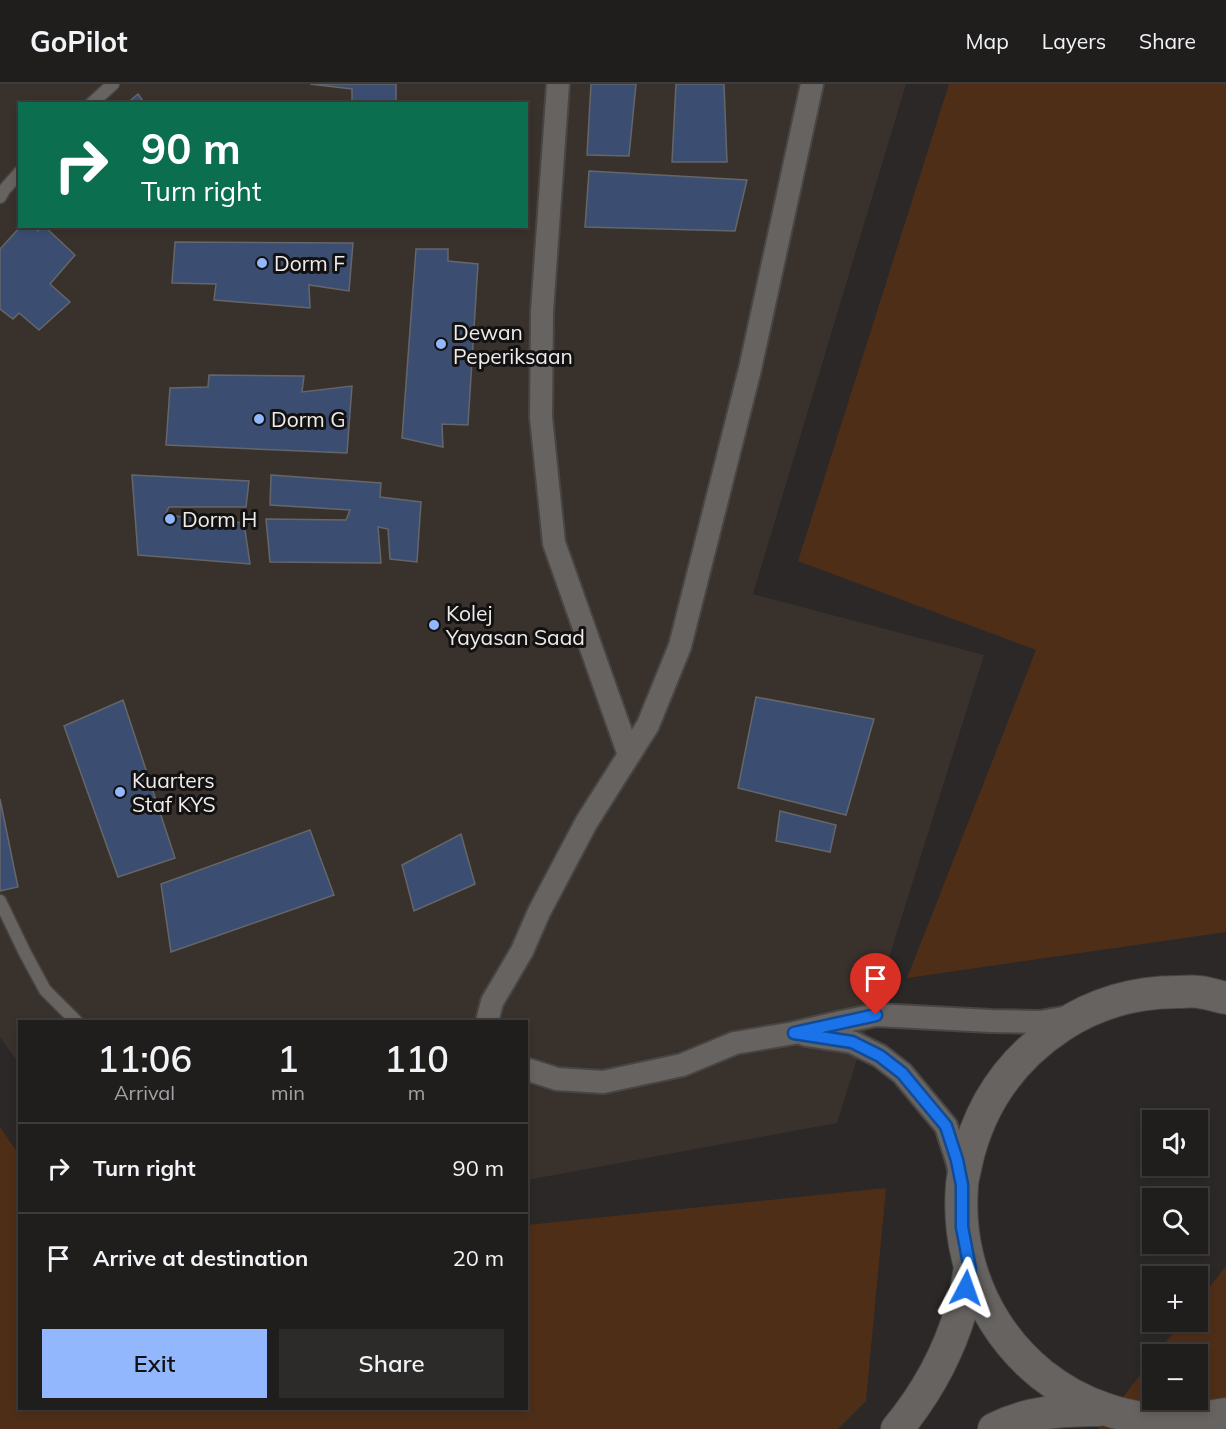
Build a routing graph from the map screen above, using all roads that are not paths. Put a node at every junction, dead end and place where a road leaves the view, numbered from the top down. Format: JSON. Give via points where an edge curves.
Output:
{"nodes":[{"id":1,"x":113,"y":84,"type":"edge"},
{"id":2,"x":558,"y":84,"type":"edge"},
{"id":3,"x":812,"y":84,"type":"edge"},
{"id":4,"x":93,"y":102,"type":"edge"},
{"id":5,"x":18,"y":174,"type":"edge"},
{"id":6,"x":0,"y":197,"type":"edge"},
{"id":7,"x":629,"y":755,"type":"junction"},
{"id":8,"x":0,"y":901,"type":"edge"},
{"id":9,"x":1217,"y":991,"type":"edge"},
{"id":10,"x":1076,"y":1016,"type":"junction"},
{"id":11,"x":75,"y":1020,"type":"edge"},
{"id":12,"x":488,"y":1020,"type":"edge"},
{"id":13,"x":794,"y":1033,"type":"junction"},
{"id":14,"x":528,"y":1070,"type":"edge"},
{"id":15,"x":962,"y":1185,"type":"junction"},
{"id":16,"x":970,"y":1269,"type":"junction"},
{"id":17,"x":1106,"y":1409,"type":"junction"},
{"id":18,"x":1226,"y":1414,"type":"edge"},
{"id":19,"x":897,"y":1429,"type":"edge"},
{"id":20,"x":994,"y":1429,"type":"edge"}],
"edges":[{"from":1,"to":4,"type":"lane"},
{"from":2,"to":7,"type":"street","via":[[542,324],[541,417],[554,543]]},
{"from":3,"to":7,"type":"street","via":[[750,369],[680,646],[648,725]]},
{"from":5,"to":6,"type":"lane"},
{"from":7,"to":12,"type":"street","via":[[586,823],[492,1002]]},
{"from":8,"to":11,"type":"lane","via":[[45,990]]},
{"from":9,"to":10,"type":"street","via":[[1156,992],[1115,1000]]},
{"from":10,"to":13,"type":"street","via":[[1030,1022],[876,1015]]},
{"from":10,"to":15,"type":"street","via":[[1041,1039],[1011,1069],[987,1104],[971,1143]]},
{"from":13,"to":14,"type":"street","via":[[735,1043],[682,1065],[603,1082],[557,1079]]},
{"from":13,"to":15,"type":"street","via":[[852,1042],[902,1073],[946,1126]]},
{"from":15,"to":16,"type":"street","via":[[962,1227]]},
{"from":16,"to":17,"type":"street","via":[[990,1315],[1035,1370],[1069,1393]]},
{"from":16,"to":19,"type":"street","via":[[949,1345],[930,1383]]},
{"from":17,"to":18,"type":"street","via":[[1147,1419],[1189,1420]]},
{"from":17,"to":20,"type":"street","via":[[1054,1411],[1013,1420]]}]}
